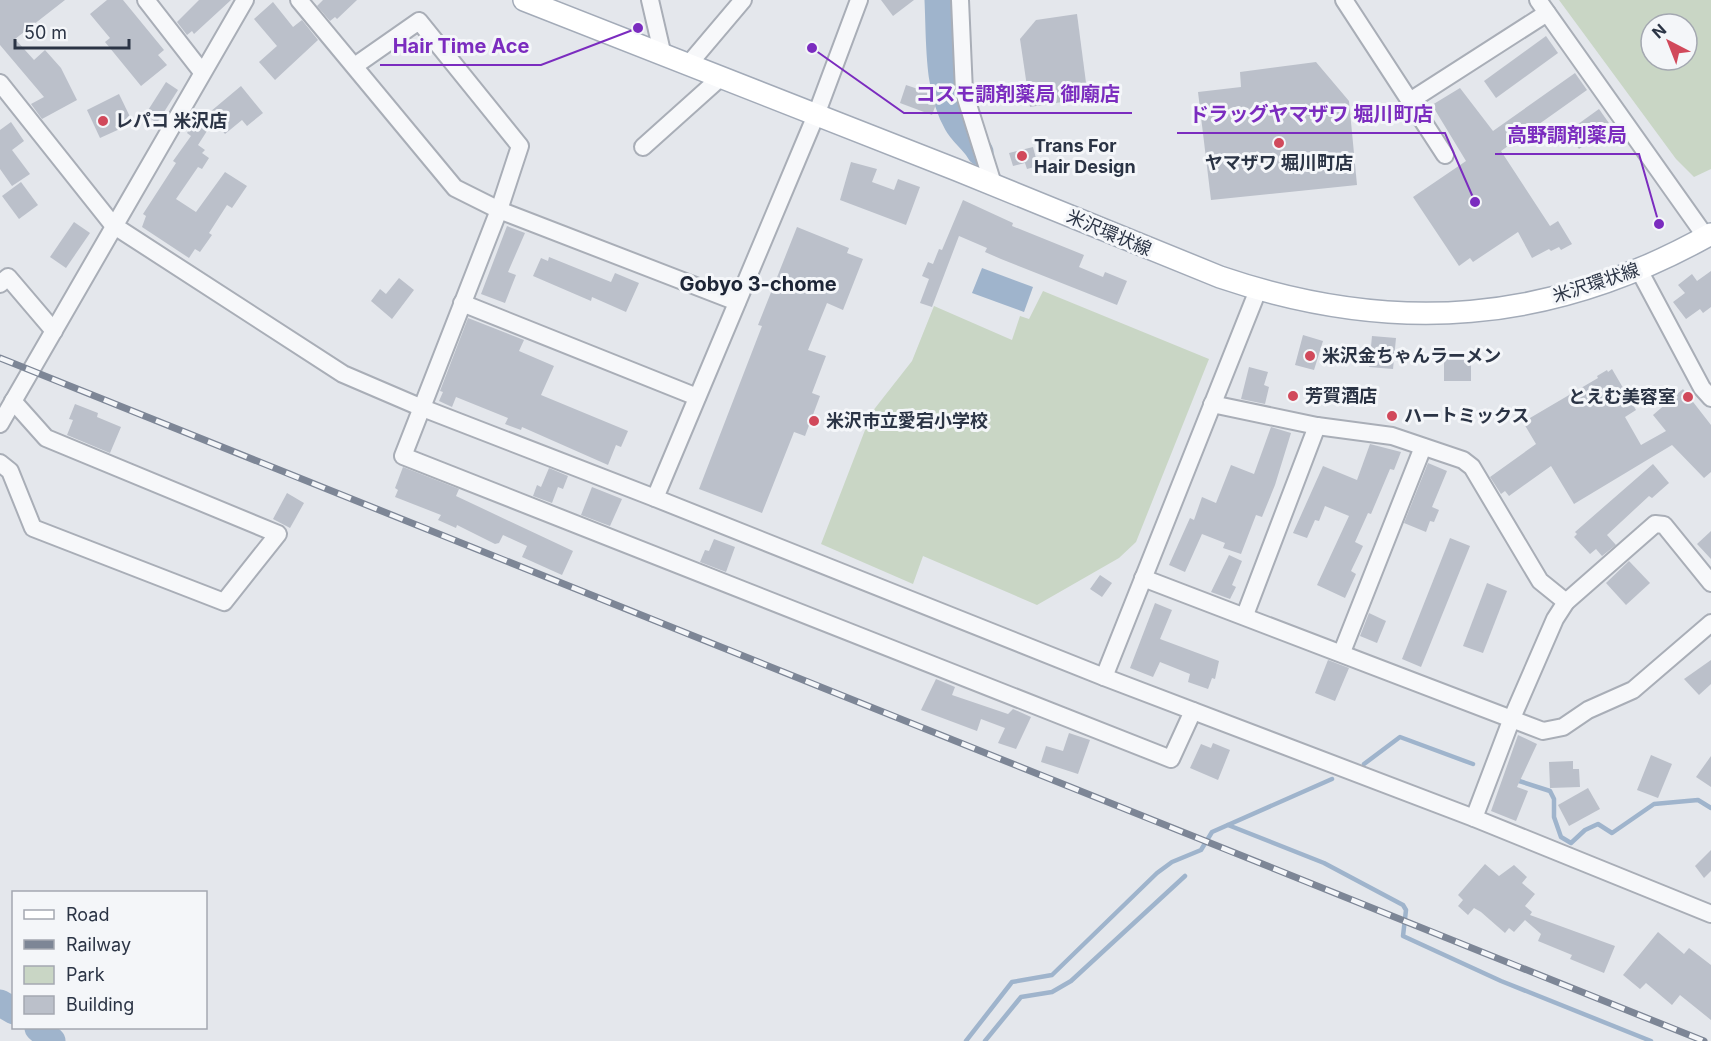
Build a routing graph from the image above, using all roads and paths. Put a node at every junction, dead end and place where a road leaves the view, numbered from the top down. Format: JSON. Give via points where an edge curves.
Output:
{"nodes":[{"id":1,"x":146,"y":0,"type":"edge"},
{"id":2,"x":245,"y":0,"type":"edge"},
{"id":3,"x":299,"y":0,"type":"edge"},
{"id":4,"x":524,"y":0,"type":"edge"},
{"id":5,"x":650,"y":0,"type":"edge"},
{"id":6,"x":743,"y":0,"type":"edge"},
{"id":7,"x":859,"y":0,"type":"edge"},
{"id":8,"x":960,"y":0,"type":"edge"},
{"id":9,"x":1344,"y":0,"type":"edge"},
{"id":10,"x":1543,"y":6,"type":"edge"},
{"id":11,"x":663,"y":56,"type":"junction"},
{"id":12,"x":356,"y":65,"type":"junction"},
{"id":13,"x":688,"y":65,"type":"junction"},
{"id":14,"x":202,"y":72,"type":"junction"},
{"id":15,"x":720,"y":78,"type":"junction"},
{"id":16,"x":0,"y":83,"type":"edge"},
{"id":17,"x":1410,"y":101,"type":"junction"},
{"id":18,"x":816,"y":115,"type":"junction"},
{"id":19,"x":643,"y":147,"type":"dead end"},
{"id":20,"x":1445,"y":155,"type":"dead end"},
{"id":21,"x":993,"y":184,"type":"junction"},
{"id":22,"x":499,"y":210,"type":"junction"},
{"id":23,"x":113,"y":225,"type":"junction"},
{"id":24,"x":1709,"y":235,"type":"edge"},
{"id":25,"x":1639,"y":270,"type":"junction"},
{"id":26,"x":0,"y":284,"type":"edge"},
{"id":27,"x":1258,"y":290,"type":"junction"},
{"id":28,"x":737,"y":302,"type":"junction"},
{"id":29,"x":462,"y":303,"type":"junction"},
{"id":30,"x":54,"y":331,"type":"junction"},
{"id":31,"x":697,"y":397,"type":"junction"},
{"id":32,"x":1711,"y":398,"type":"edge"},
{"id":33,"x":13,"y":401,"type":"junction"},
{"id":34,"x":1212,"y":404,"type":"junction"},
{"id":35,"x":420,"y":407,"type":"junction"},
{"id":36,"x":0,"y":424,"type":"edge"},
{"id":37,"x":1317,"y":426,"type":"junction"},
{"id":38,"x":1423,"y":447,"type":"junction"},
{"id":39,"x":0,"y":463,"type":"edge"},
{"id":40,"x":655,"y":498,"type":"junction"},
{"id":41,"x":1143,"y":578,"type":"junction"},
{"id":42,"x":1711,"y":583,"type":"edge"},
{"id":43,"x":1566,"y":602,"type":"junction"},
{"id":44,"x":1245,"y":615,"type":"junction"},
{"id":45,"x":1711,"y":623,"type":"edge"},
{"id":46,"x":1342,"y":652,"type":"junction"},
{"id":47,"x":1104,"y":677,"type":"junction"},
{"id":48,"x":1193,"y":711,"type":"junction"},
{"id":49,"x":1512,"y":718,"type":"junction"},
{"id":50,"x":1474,"y":818,"type":"junction"},
{"id":51,"x":1711,"y":914,"type":"edge"}],
"edges":[{"from":1,"to":14,"type":"street"},
{"from":2,"to":14,"type":"street"},
{"from":3,"to":12,"type":"street"},
{"from":4,"to":11,"type":"main road","name":"米沢環状線"},
{"from":5,"to":11,"type":"street"},
{"from":6,"to":13,"type":"street"},
{"from":7,"to":18,"type":"street"},
{"from":8,"to":21,"type":"street","via":[[964,92]]},
{"from":9,"to":17,"type":"street"},
{"from":10,"to":17,"type":"street"},
{"from":10,"to":24,"type":"street"},
{"from":11,"to":13,"type":"main road","name":"米沢環状線"},
{"from":12,"to":22,"type":"street","via":[[455,188]]},
{"from":12,"to":22,"type":"street","via":[[419,21],[520,146]]},
{"from":13,"to":15,"type":"main road","name":"米沢環状線"},
{"from":14,"to":23,"type":"street"},
{"from":15,"to":18,"type":"main road","name":"米沢環状線"},
{"from":15,"to":19,"type":"street"},
{"from":16,"to":23,"type":"street"},
{"from":17,"to":20,"type":"street"},
{"from":18,"to":21,"type":"main road","name":"米沢環状線"},
{"from":18,"to":28,"type":"street"},
{"from":21,"to":27,"type":"main road","name":"米沢環状線"},
{"from":22,"to":28,"type":"street"},
{"from":22,"to":29,"type":"street"},
{"from":23,"to":30,"type":"street"},
{"from":23,"to":35,"type":"street","via":[[343,374]]},
{"from":24,"to":25,"type":"main road","name":"米沢環状線"},
{"from":25,"to":27,"type":"main road","name":"米沢環状線","via":[[1563,296],[1463,313],[1360,311]]},
{"from":25,"to":32,"type":"street"},
{"from":26,"to":30,"type":"street","via":[[8,277]]},
{"from":27,"to":34,"type":"street"},
{"from":28,"to":31,"type":"street"},
{"from":29,"to":31,"type":"street"},
{"from":29,"to":35,"type":"street"},
{"from":30,"to":33,"type":"street"},
{"from":31,"to":40,"type":"street"},
{"from":33,"to":36,"type":"street"},
{"from":33,"to":39,"type":"street","via":[[46,438],[278,534],[224,602],[33,528],[10,471]]},
{"from":34,"to":37,"type":"street"},
{"from":34,"to":41,"type":"street"},
{"from":35,"to":40,"type":"street"},
{"from":35,"to":48,"type":"street","via":[[403,456],[1171,759]]},
{"from":37,"to":38,"type":"street","via":[[1382,434]]},
{"from":37,"to":44,"type":"street"},
{"from":38,"to":43,"type":"street","via":[[1463,460],[1472,467],[1540,581]]},
{"from":38,"to":46,"type":"street"},
{"from":40,"to":47,"type":"street"},
{"from":41,"to":44,"type":"street"},
{"from":41,"to":47,"type":"street"},
{"from":42,"to":43,"type":"street","via":[[1664,525],[1654,524]]},
{"from":43,"to":49,"type":"street"},
{"from":44,"to":46,"type":"street"},
{"from":45,"to":49,"type":"street","via":[[1633,690],[1588,710],[1563,727],[1543,731]]},
{"from":46,"to":49,"type":"street"},
{"from":47,"to":48,"type":"street"},
{"from":48,"to":50,"type":"street"},
{"from":49,"to":50,"type":"street"},
{"from":50,"to":51,"type":"street"}]}
